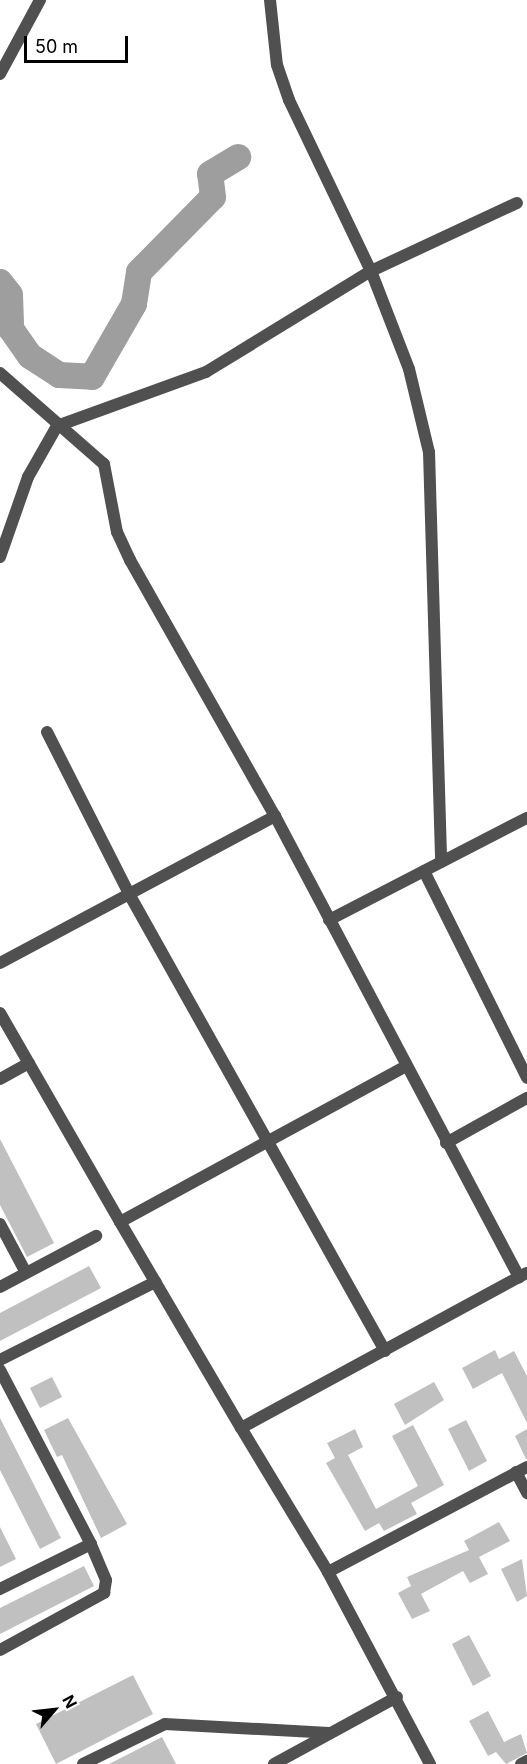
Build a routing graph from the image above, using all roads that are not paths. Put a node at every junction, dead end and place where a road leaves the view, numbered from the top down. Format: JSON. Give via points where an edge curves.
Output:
{"nodes":[{"id":1,"x":40,"y":0,"type":"edge"},
{"id":2,"x":270,"y":0,"type":"edge"},
{"id":3,"x":0,"y":74,"type":"edge"},
{"id":4,"x":517,"y":203,"type":"dead end"},
{"id":5,"x":370,"y":271,"type":"junction"},
{"id":6,"x":0,"y":373,"type":"edge"},
{"id":7,"x":57,"y":426,"type":"junction"},
{"id":8,"x":0,"y":558,"type":"edge"},
{"id":9,"x":47,"y":732,"type":"dead end"},
{"id":10,"x":275,"y":816,"type":"junction"},
{"id":11,"x":527,"y":818,"type":"edge"},
{"id":12,"x":441,"y":862,"type":"junction"},
{"id":13,"x":424,"y":871,"type":"junction"},
{"id":14,"x":128,"y":892,"type":"junction"},
{"id":15,"x":329,"y":920,"type":"junction"},
{"id":16,"x":0,"y":963,"type":"edge"},
{"id":17,"x":0,"y":1013,"type":"edge"},
{"id":18,"x":28,"y":1063,"type":"junction"},
{"id":19,"x":406,"y":1066,"type":"junction"},
{"id":20,"x":527,"y":1078,"type":"edge"},
{"id":21,"x":0,"y":1079,"type":"edge"},
{"id":22,"x":527,"y":1098,"type":"edge"},
{"id":23,"x":266,"y":1142,"type":"junction"},
{"id":24,"x":446,"y":1143,"type":"junction"},
{"id":25,"x":120,"y":1222,"type":"junction"},
{"id":26,"x":0,"y":1224,"type":"edge"},
{"id":27,"x":96,"y":1236,"type":"dead end"},
{"id":28,"x":26,"y":1273,"type":"junction"},
{"id":29,"x":523,"y":1275,"type":"edge"},
{"id":30,"x":155,"y":1282,"type":"junction"},
{"id":31,"x":0,"y":1287,"type":"edge"},
{"id":32,"x":385,"y":1351,"type":"junction"},
{"id":33,"x":0,"y":1360,"type":"edge"},
{"id":34,"x":0,"y":1370,"type":"edge"},
{"id":35,"x":241,"y":1428,"type":"junction"},
{"id":36,"x":521,"y":1470,"type":"edge"},
{"id":37,"x":527,"y":1493,"type":"edge"},
{"id":38,"x":91,"y":1544,"type":"junction"},
{"id":39,"x":328,"y":1572,"type":"junction"},
{"id":40,"x":0,"y":1589,"type":"edge"},
{"id":41,"x":0,"y":1650,"type":"edge"},
{"id":42,"x":397,"y":1696,"type":"junction"},
{"id":43,"x":329,"y":1733,"type":"junction"},
{"id":44,"x":527,"y":1761,"type":"edge"},
{"id":45,"x":83,"y":1764,"type":"edge"},
{"id":46,"x":274,"y":1764,"type":"edge"},
{"id":47,"x":430,"y":1764,"type":"edge"},
{"id":48,"x":521,"y":1764,"type":"edge"}],
"edges":[{"from":1,"to":3,"type":"street"},
{"from":2,"to":5,"type":"street","via":[[277,66],[288,100]]},
{"from":4,"to":5,"type":"street"},
{"from":5,"to":7,"type":"street","via":[[206,372]]},
{"from":5,"to":12,"type":"street","via":[[409,369],[429,452]]},
{"from":6,"to":7,"type":"street"},
{"from":7,"to":8,"type":"street","via":[[28,477]]},
{"from":7,"to":10,"type":"street","via":[[104,464],[120,541]]},
{"from":9,"to":14,"type":"street"},
{"from":10,"to":14,"type":"street"},
{"from":10,"to":15,"type":"street"},
{"from":11,"to":12,"type":"street"},
{"from":12,"to":13,"type":"street"},
{"from":13,"to":15,"type":"street"},
{"from":13,"to":20,"type":"street"},
{"from":14,"to":16,"type":"street"},
{"from":14,"to":23,"type":"street"},
{"from":15,"to":19,"type":"street"},
{"from":17,"to":18,"type":"street"},
{"from":18,"to":21,"type":"street"},
{"from":18,"to":25,"type":"street"},
{"from":19,"to":23,"type":"street"},
{"from":19,"to":24,"type":"street"},
{"from":22,"to":24,"type":"street"},
{"from":23,"to":25,"type":"street"},
{"from":23,"to":32,"type":"street"},
{"from":24,"to":29,"type":"street"},
{"from":25,"to":30,"type":"street"},
{"from":26,"to":28,"type":"street"},
{"from":27,"to":28,"type":"street"},
{"from":28,"to":31,"type":"street"},
{"from":29,"to":32,"type":"street"},
{"from":30,"to":33,"type":"street"},
{"from":30,"to":35,"type":"street"},
{"from":32,"to":35,"type":"street"},
{"from":34,"to":38,"type":"street"},
{"from":35,"to":39,"type":"street"},
{"from":36,"to":37,"type":"street"},
{"from":36,"to":39,"type":"street"},
{"from":38,"to":40,"type":"street"},
{"from":38,"to":41,"type":"street","via":[[106,1580],[104,1593]]},
{"from":39,"to":42,"type":"street"},
{"from":42,"to":43,"type":"street"},
{"from":42,"to":47,"type":"street"},
{"from":43,"to":45,"type":"street","via":[[165,1724]]},
{"from":43,"to":46,"type":"street"},
{"from":44,"to":48,"type":"street"}]}
